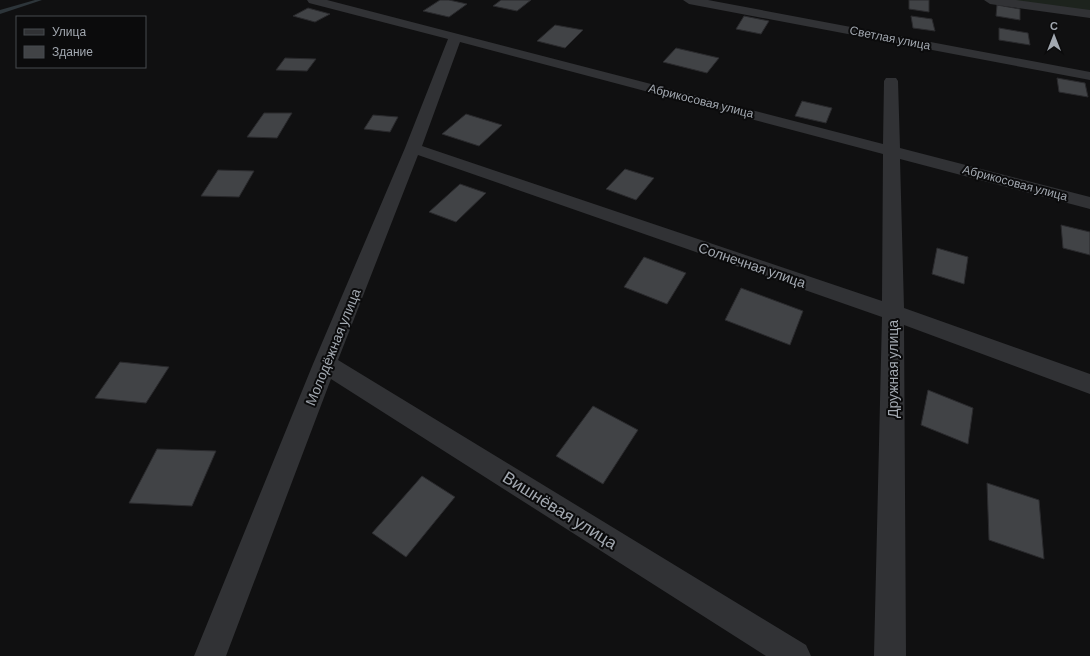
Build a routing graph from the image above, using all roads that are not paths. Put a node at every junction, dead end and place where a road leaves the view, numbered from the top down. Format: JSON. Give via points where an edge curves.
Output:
{"nodes":[{"id":1,"x":312,"y":0,"type":"edge"},
{"id":2,"x":689,"y":0,"type":"edge"},
{"id":3,"x":990,"y":0,"type":"edge"},
{"id":4,"x":1090,"y":14,"type":"edge"},
{"id":5,"x":455,"y":38,"type":"junction"},
{"id":6,"x":1090,"y":76,"type":"edge"},
{"id":7,"x":892,"y":81,"type":"dead end"},
{"id":8,"x":413,"y":148,"type":"junction"},
{"id":9,"x":893,"y":150,"type":"junction"},
{"id":10,"x":1090,"y":203,"type":"edge"},
{"id":11,"x":893,"y":313,"type":"junction"},
{"id":12,"x":325,"y":364,"type":"junction"},
{"id":13,"x":1090,"y":384,"type":"edge"},
{"id":14,"x":210,"y":656,"type":"edge"},
{"id":15,"x":795,"y":656,"type":"edge"},
{"id":16,"x":890,"y":656,"type":"edge"}],
"edges":[{"from":1,"to":5,"type":"street","name":"Абрикосовая улица"},
{"from":2,"to":6,"type":"street","name":"Светлая улица"},
{"from":3,"to":4,"type":"street"},
{"from":5,"to":8,"type":"street","name":"Молодёжная улица"},
{"from":5,"to":9,"type":"street","name":"Абрикосовая улица"},
{"from":7,"to":9,"type":"street","name":"Дружная улица"},
{"from":8,"to":11,"type":"street","name":"Солнечная улица"},
{"from":8,"to":12,"type":"street","name":"Молодёжная улица"},
{"from":9,"to":10,"type":"street","name":"Абрикосовая улица"},
{"from":9,"to":11,"type":"street","name":"Дружная улица"},
{"from":11,"to":13,"type":"street","name":"Солнечная улица"},
{"from":11,"to":16,"type":"street","name":"Дружная улица"},
{"from":12,"to":14,"type":"street","name":"Молодёжная улица"},
{"from":12,"to":15,"type":"street","name":"Вишнёвая улица"}]}
